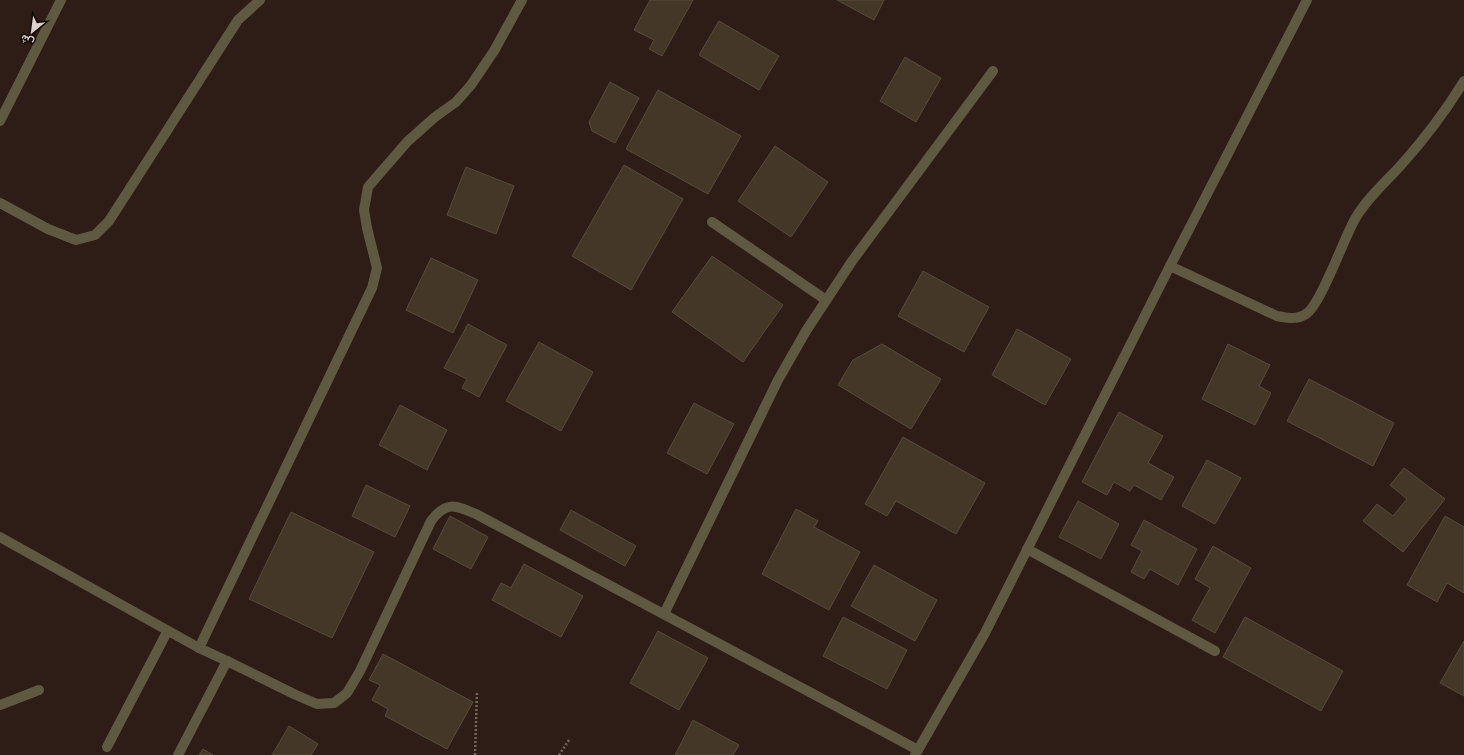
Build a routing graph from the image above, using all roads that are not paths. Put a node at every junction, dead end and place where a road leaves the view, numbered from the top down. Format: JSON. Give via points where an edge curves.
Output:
{"nodes":[{"id":1,"x":61,"y":0,"type":"edge"},
{"id":2,"x":260,"y":0,"type":"edge"},
{"id":3,"x":522,"y":0,"type":"edge"},
{"id":4,"x":1307,"y":0,"type":"edge"},
{"id":5,"x":993,"y":70,"type":"dead end"},
{"id":6,"x":1464,"y":81,"type":"edge"},
{"id":7,"x":0,"y":121,"type":"edge"},
{"id":8,"x":0,"y":203,"type":"edge"},
{"id":9,"x":712,"y":222,"type":"dead end"},
{"id":10,"x":1170,"y":266,"type":"junction"},
{"id":11,"x":826,"y":300,"type":"junction"},
{"id":12,"x":0,"y":538,"type":"edge"},
{"id":13,"x":1027,"y":549,"type":"junction"},
{"id":14,"x":664,"y":614,"type":"junction"},
{"id":15,"x":168,"y":632,"type":"junction"},
{"id":16,"x":199,"y":648,"type":"junction"},
{"id":17,"x":1215,"y":651,"type":"dead end"},
{"id":18,"x":228,"y":661,"type":"junction"},
{"id":19,"x":39,"y":690,"type":"dead end"},
{"id":20,"x":0,"y":705,"type":"edge"},
{"id":21,"x":108,"y":747,"type":"dead end"},
{"id":22,"x":917,"y":752,"type":"edge"},
{"id":23,"x":178,"y":755,"type":"edge"}],
"edges":[{"from":1,"to":7,"type":"street"},
{"from":2,"to":8,"type":"street","via":[[238,20],[109,221],[95,235],[76,240],[48,229]]},
{"from":3,"to":16,"type":"street","via":[[494,51],[471,85],[456,102],[407,142],[368,187],[364,210],[377,268],[372,288]]},
{"from":4,"to":10,"type":"street"},
{"from":5,"to":11,"type":"street"},
{"from":6,"to":10,"type":"street","via":[[1427,136],[1370,198],[1355,219],[1317,300],[1306,314],[1292,319],[1277,316]]},
{"from":9,"to":11,"type":"street"},
{"from":10,"to":13,"type":"street"},
{"from":11,"to":14,"type":"street","via":[[778,380]]},
{"from":12,"to":15,"type":"street"},
{"from":13,"to":17,"type":"street"},
{"from":13,"to":22,"type":"street","via":[[985,632]]},
{"from":14,"to":18,"type":"street","via":[[476,514],[459,506],[447,506],[431,521],[357,677],[347,693],[334,703],[317,704]]},
{"from":14,"to":22,"type":"street"},
{"from":15,"to":16,"type":"street"},
{"from":15,"to":21,"type":"street"},
{"from":16,"to":18,"type":"street"},
{"from":18,"to":23,"type":"street"},
{"from":19,"to":20,"type":"street"}]}
